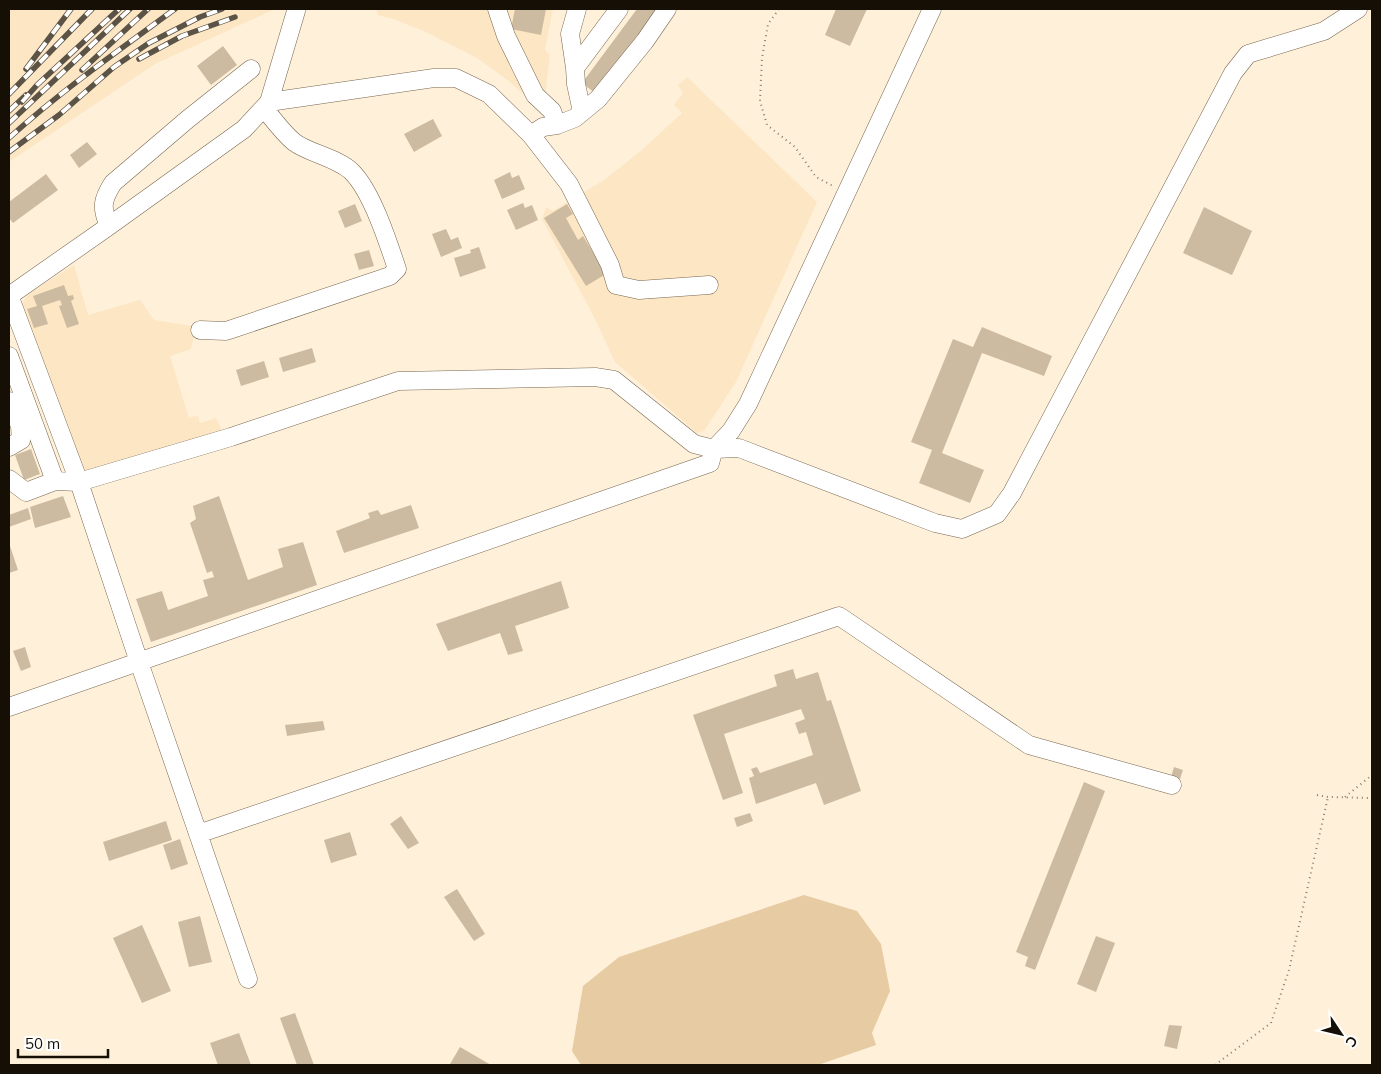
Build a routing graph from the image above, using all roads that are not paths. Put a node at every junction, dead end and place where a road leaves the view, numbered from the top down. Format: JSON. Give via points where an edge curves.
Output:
{"nodes":[{"id":1,"x":497,"y":9,"type":"edge"},
{"id":2,"x":576,"y":9,"type":"edge"},
{"id":3,"x":619,"y":9,"type":"edge"},
{"id":4,"x":667,"y":9,"type":"edge"},
{"id":5,"x":932,"y":9,"type":"edge"},
{"id":6,"x":1358,"y":9,"type":"edge"},
{"id":7,"x":296,"y":12,"type":"dead end"},
{"id":8,"x":575,"y":68,"type":"junction"},
{"id":9,"x":251,"y":69,"type":"dead end"},
{"id":10,"x":266,"y":105,"type":"junction"},
{"id":11,"x":582,"y":112,"type":"junction"},
{"id":12,"x":557,"y":125,"type":"junction"},
{"id":13,"x":531,"y":135,"type":"junction"},
{"id":14,"x":109,"y":226,"type":"junction"},
{"id":15,"x":709,"y":285,"type":"dead end"},
{"id":16,"x":9,"y":296,"type":"edge"},
{"id":17,"x":200,"y":330,"type":"dead end"},
{"id":18,"x":9,"y":356,"type":"edge"},
{"id":19,"x":9,"y":401,"type":"edge"},
{"id":20,"x":9,"y":447,"type":"edge"},
{"id":21,"x":714,"y":449,"type":"junction"},
{"id":22,"x":10,"y":481,"type":"edge"},
{"id":23,"x":56,"y":481,"type":"junction"},
{"id":24,"x":79,"y":482,"type":"junction"},
{"id":25,"x":138,"y":662,"type":"junction"},
{"id":26,"x":9,"y":707,"type":"edge"},
{"id":27,"x":1172,"y":785,"type":"dead end"},
{"id":28,"x":198,"y":834,"type":"junction"},
{"id":29,"x":248,"y":979,"type":"dead end"}],
"edges":[{"from":1,"to":12,"type":"street","via":[[506,36],[535,95],[552,111]]},
{"from":2,"to":8,"type":"street","via":[[570,34]]},
{"from":3,"to":8,"type":"street"},
{"from":4,"to":11,"type":"street","via":[[598,99]]},
{"from":5,"to":21,"type":"street","via":[[748,404],[731,431]]},
{"from":6,"to":21,"type":"street","via":[[1324,31],[1248,54],[1233,73],[1012,493],[997,514],[962,529],[935,524],[739,448]]},
{"from":7,"to":10,"type":"street"},
{"from":8,"to":11,"type":"street"},
{"from":9,"to":14,"type":"street","via":[[113,183],[106,194],[103,212]]},
{"from":10,"to":13,"type":"street","via":[[434,78],[456,78],[489,94]]},
{"from":10,"to":14,"type":"street","via":[[244,129]]},
{"from":10,"to":17,"type":"street","via":[[295,143],[352,172],[367,194],[397,268],[390,276],[226,331]]},
{"from":11,"to":12,"type":"street"},
{"from":12,"to":13,"type":"street","via":[[543,126]]},
{"from":13,"to":15,"type":"street","via":[[569,184],[610,265],[616,285],[638,290]]},
{"from":14,"to":16,"type":"street"},
{"from":16,"to":24,"type":"street"},
{"from":18,"to":23,"type":"street"},
{"from":19,"to":20,"type":"street","via":[[20,426],[20,440]]},
{"from":21,"to":24,"type":"street","via":[[694,444],[614,380],[595,376],[398,381],[230,437]]},
{"from":21,"to":25,"type":"street","via":[[710,463]]},
{"from":22,"to":23,"type":"street","via":[[26,492]]},
{"from":23,"to":24,"type":"street"},
{"from":24,"to":25,"type":"street"},
{"from":25,"to":26,"type":"street"},
{"from":25,"to":28,"type":"street"},
{"from":27,"to":28,"type":"street","via":[[1029,745],[839,616]]},
{"from":28,"to":29,"type":"street"}]}
